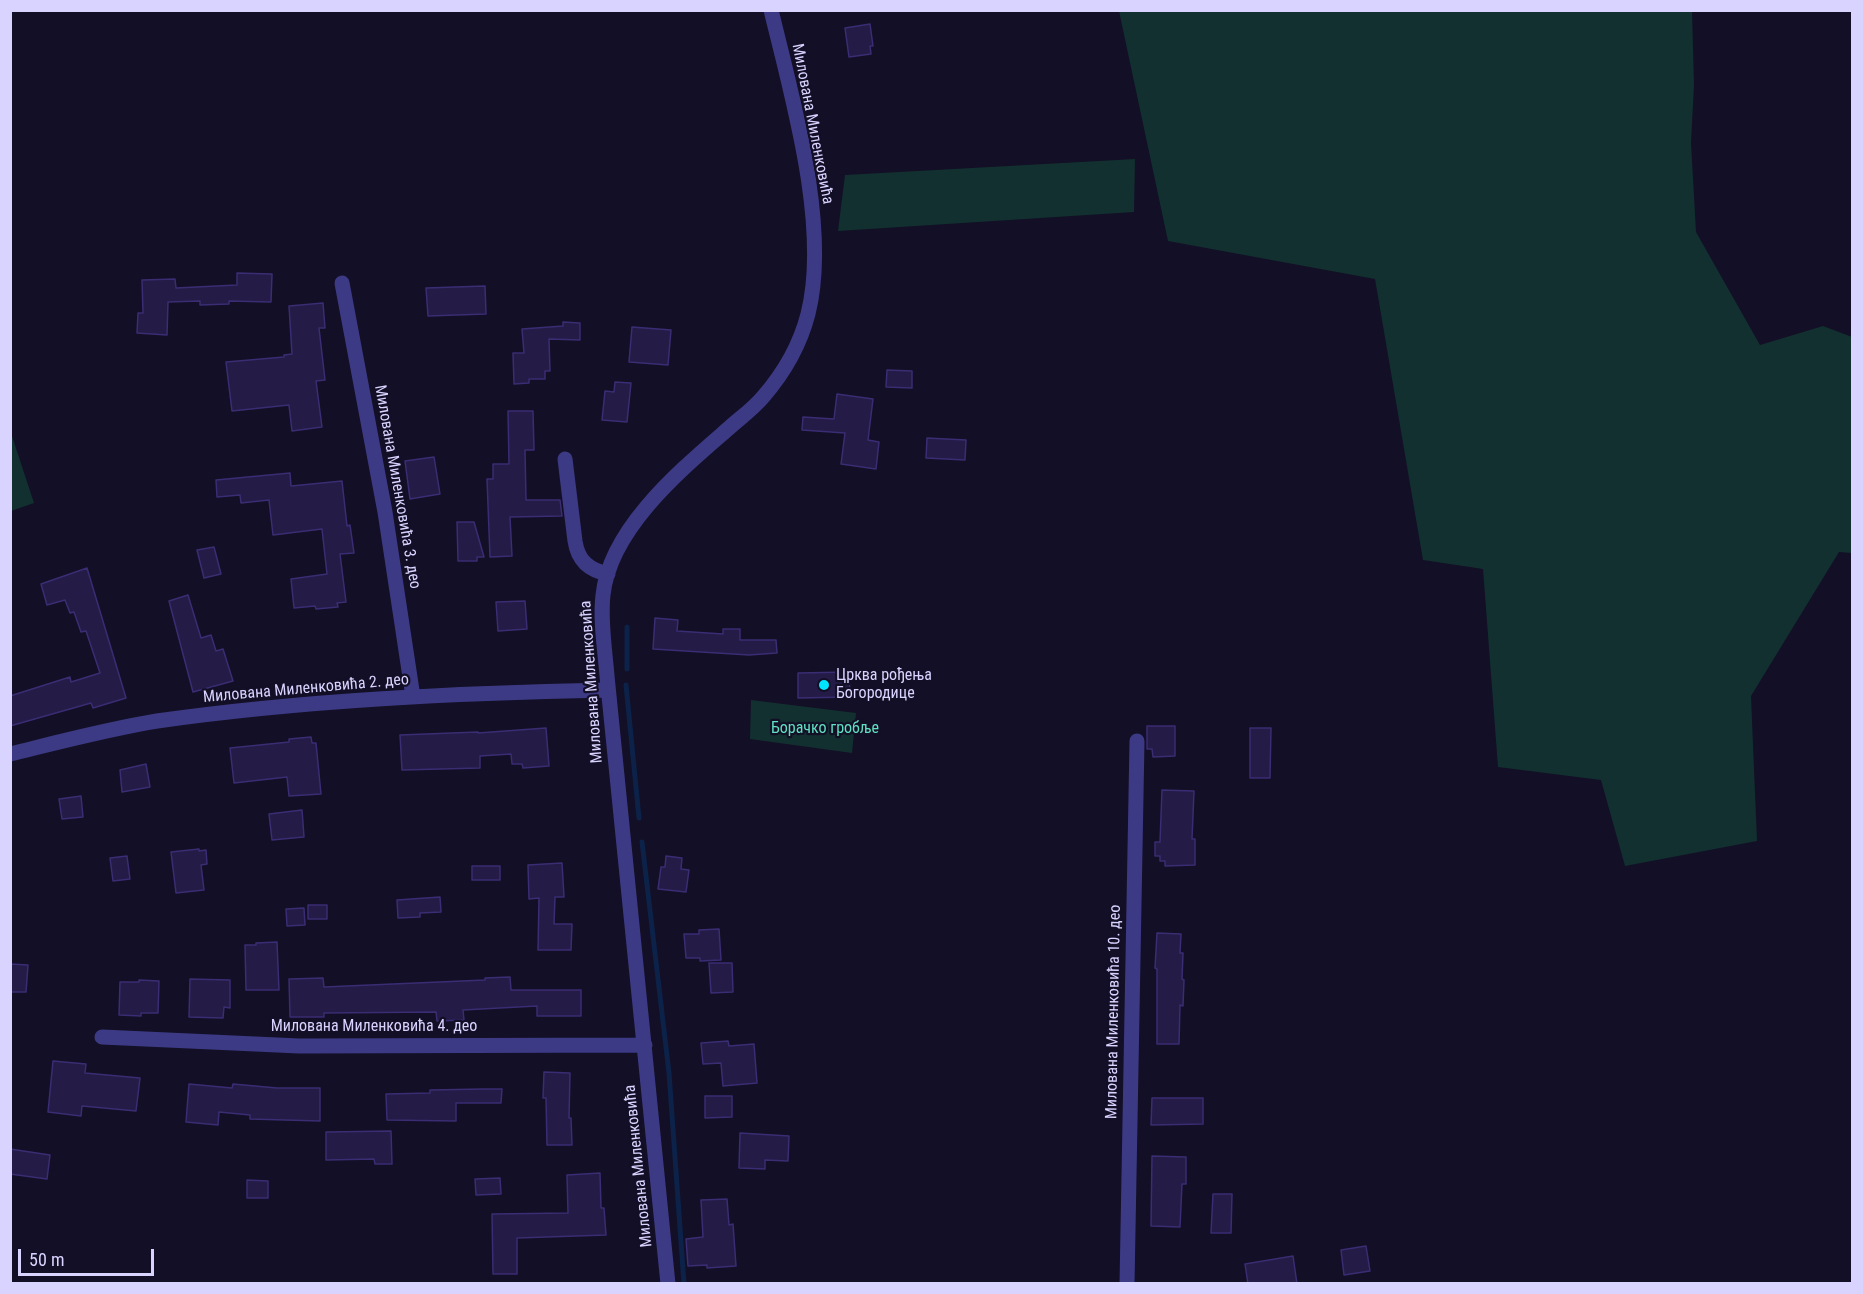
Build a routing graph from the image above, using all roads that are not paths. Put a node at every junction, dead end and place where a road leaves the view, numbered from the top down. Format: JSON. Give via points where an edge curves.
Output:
{"nodes":[{"id":1,"x":771,"y":10,"type":"edge"},
{"id":2,"x":342,"y":284,"type":"dead end"},
{"id":3,"x":565,"y":459,"type":"dead end"},
{"id":4,"x":608,"y":574,"type":"junction"},
{"id":5,"x":608,"y":690,"type":"junction"},
{"id":6,"x":413,"y":698,"type":"junction"},
{"id":7,"x":1137,"y":741,"type":"dead end"},
{"id":8,"x":10,"y":754,"type":"edge"},
{"id":9,"x":102,"y":1037,"type":"dead end"},
{"id":10,"x":645,"y":1045,"type":"junction"},
{"id":11,"x":668,"y":1284,"type":"edge"},
{"id":12,"x":1127,"y":1284,"type":"edge"}],
"edges":[{"from":1,"to":4,"type":"street","name":"Милована Миленковића","via":[[810,193],[814,265],[808,314],[790,360],[774,383],[654,499],[618,548]]},
{"from":2,"to":6,"type":"street","name":"Милована Миленковића 3. део","via":[[385,512]]},
{"from":3,"to":4,"type":"street","via":[[578,554],[588,567]]},
{"from":4,"to":5,"type":"street","name":"Милована Миленковића","via":[[603,594]]},
{"from":5,"to":6,"type":"street","name":"Милована Миленковића 2. део"},
{"from":5,"to":10,"type":"street","name":"Милована Миленковића"},
{"from":6,"to":8,"type":"street","name":"Милована Миленковића 2. део","via":[[156,722]]},
{"from":7,"to":12,"type":"street","name":"Милована Миленковића 10. део"},
{"from":9,"to":10,"type":"street","name":"Милована Миленковића 4. део","via":[[299,1046]]},
{"from":10,"to":11,"type":"street","name":"Милована Миленковића"}]}
